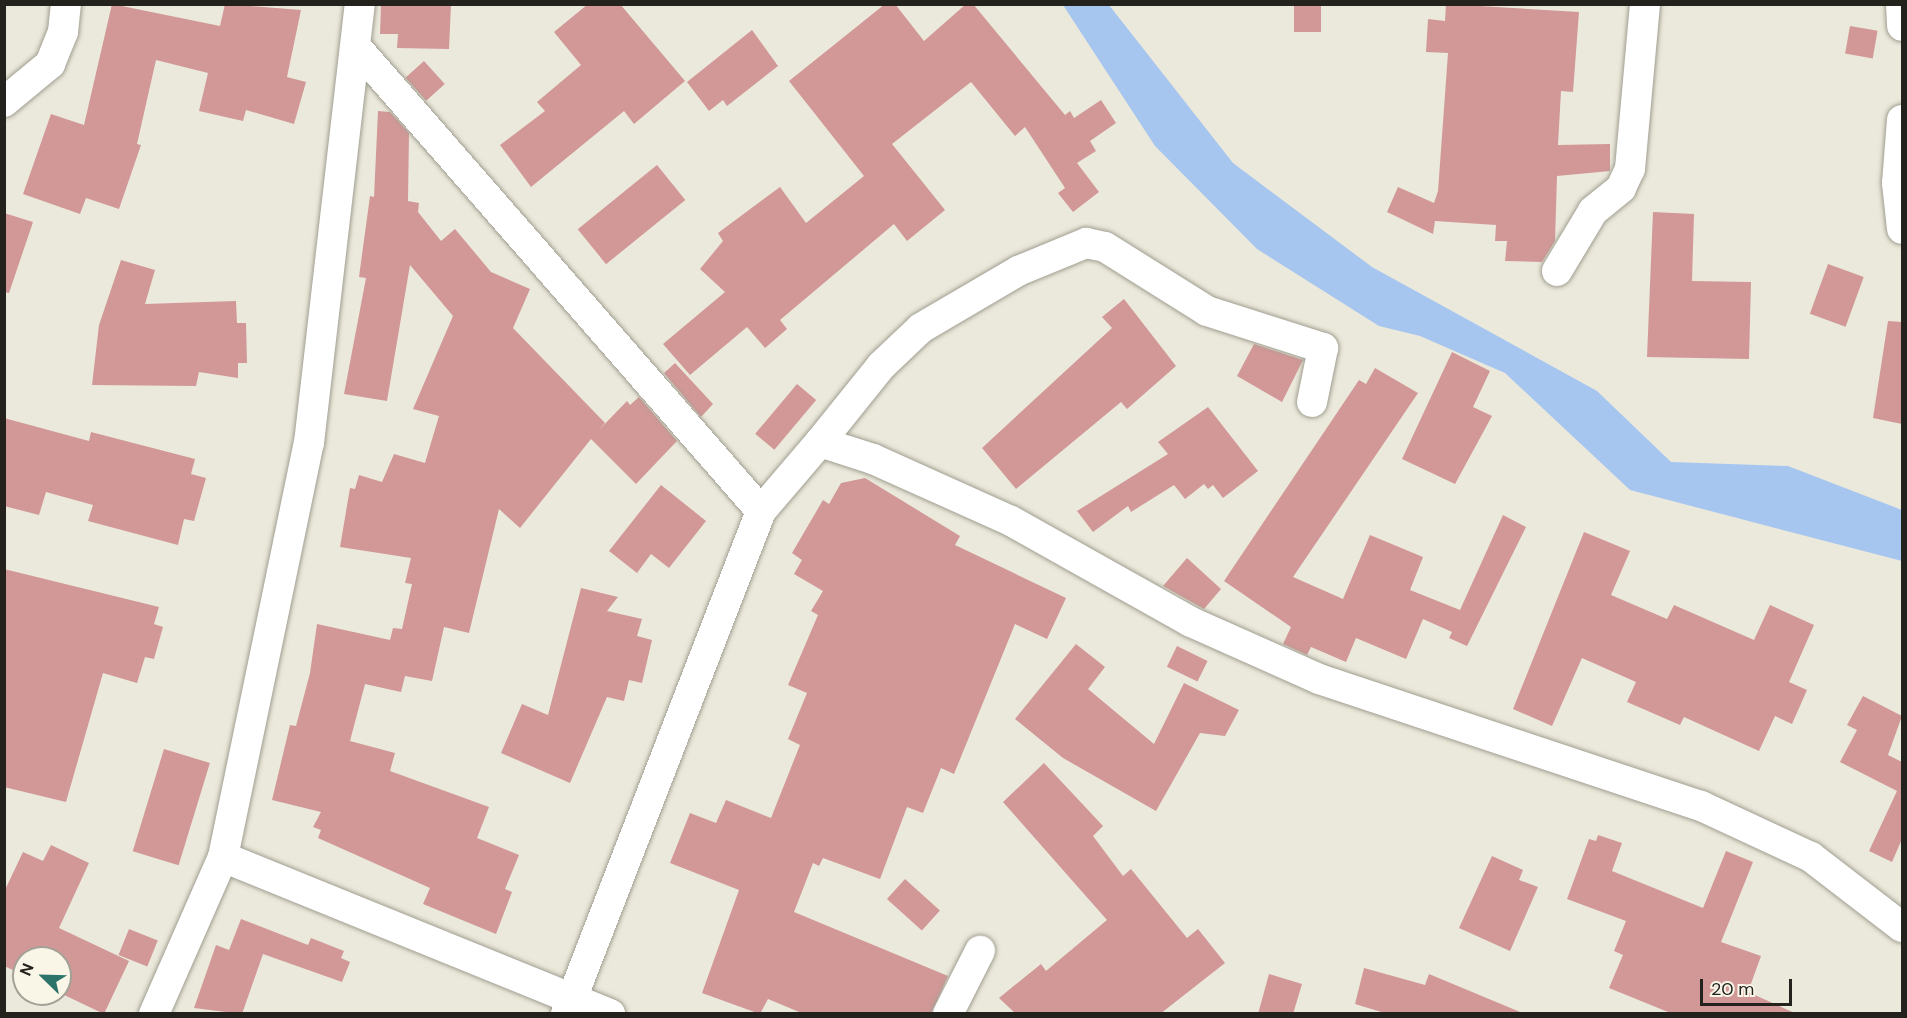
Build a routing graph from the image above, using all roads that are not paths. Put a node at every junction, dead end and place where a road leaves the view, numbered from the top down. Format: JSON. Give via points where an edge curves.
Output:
{"nodes":[{"id":1,"x":66,"y":4,"type":"edge"},
{"id":2,"x":360,"y":4,"type":"edge"},
{"id":3,"x":1645,"y":4,"type":"edge"},
{"id":4,"x":1901,"y":4,"type":"edge"},
{"id":5,"x":1902,"y":26,"type":"edge"},
{"id":6,"x":357,"y":48,"type":"junction"},
{"id":7,"x":4,"y":102,"type":"edge"},
{"id":8,"x":1902,"y":120,"type":"edge"},
{"id":9,"x":1902,"y":230,"type":"edge"},
{"id":10,"x":1557,"y":271,"type":"dead end"},
{"id":11,"x":1312,"y":402,"type":"dead end"},
{"id":12,"x":820,"y":442,"type":"junction"},
{"id":13,"x":760,"y":511,"type":"junction"},
{"id":14,"x":223,"y":857,"type":"junction"},
{"id":15,"x":1902,"y":927,"type":"edge"},
{"id":16,"x":980,"y":951,"type":"dead end"},
{"id":17,"x":569,"y":1007,"type":"edge"},
{"id":18,"x":154,"y":1014,"type":"edge"},
{"id":19,"x":610,"y":1014,"type":"edge"},
{"id":20,"x":948,"y":1014,"type":"edge"}],
"edges":[{"from":1,"to":7,"type":"street","via":[[63,32],[50,64]]},
{"from":2,"to":6,"type":"street"},
{"from":3,"to":10,"type":"street","via":[[1630,169],[1621,188],[1593,211]]},
{"from":4,"to":5,"type":"street"},
{"from":6,"to":13,"type":"street"},
{"from":6,"to":14,"type":"street","via":[[309,443]]},
{"from":8,"to":9,"type":"street","via":[[1897,183]]},
{"from":11,"to":12,"type":"street","via":[[1323,348],[1207,311],[1105,247],[1086,243],[1018,271],[921,328],[881,366]]},
{"from":12,"to":13,"type":"street"},
{"from":12,"to":15,"type":"street","via":[[873,459],[1011,521],[1191,622],[1319,679],[1711,810],[1811,857]]},
{"from":13,"to":17,"type":"street"},
{"from":14,"to":17,"type":"street"},
{"from":14,"to":18,"type":"street"},
{"from":16,"to":20,"type":"street"},
{"from":17,"to":19,"type":"street"}]}
